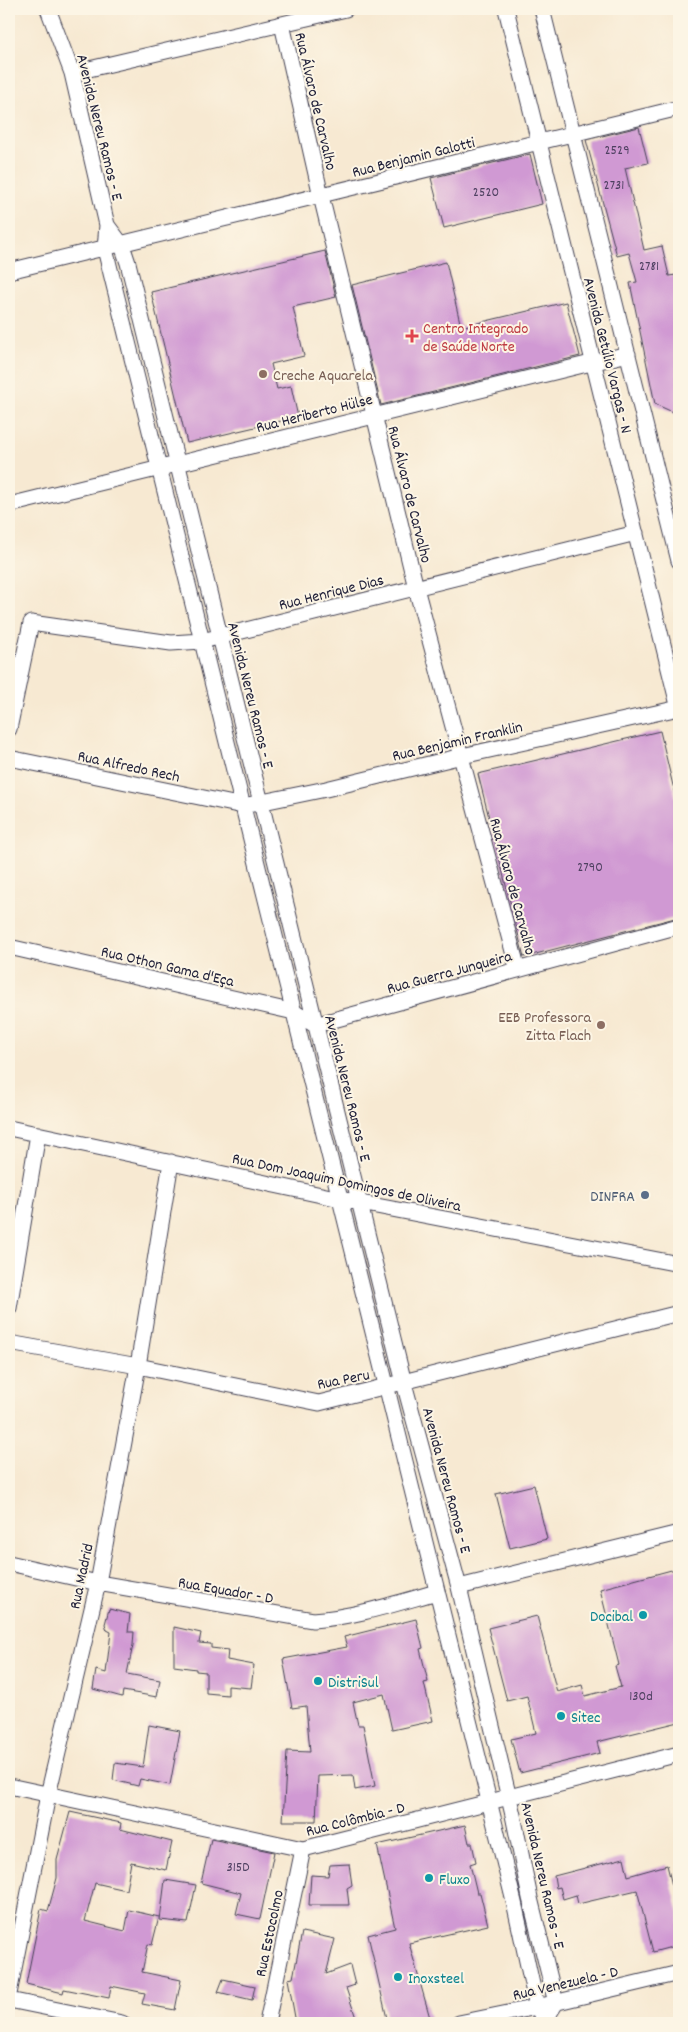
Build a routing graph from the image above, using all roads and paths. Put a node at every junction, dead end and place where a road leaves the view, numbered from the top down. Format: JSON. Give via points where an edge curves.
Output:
{"nodes":[{"id":1,"x":48,"y":9,"type":"edge"},
{"id":2,"x":346,"y":9,"type":"edge"},
{"id":3,"x":506,"y":9,"type":"edge"},
{"id":4,"x":542,"y":9,"type":"edge"},
{"id":5,"x":282,"y":24,"type":"junction"},
{"id":6,"x":72,"y":73,"type":"junction"},
{"id":7,"x":679,"y":108,"type":"edge"},
{"id":8,"x":573,"y":134,"type":"junction"},
{"id":9,"x":539,"y":143,"type":"junction"},
{"id":10,"x":321,"y":196,"type":"junction"},
{"id":11,"x":107,"y":225,"type":"junction"},
{"id":12,"x":122,"y":244,"type":"junction"},
{"id":13,"x":105,"y":249,"type":"junction"},
{"id":14,"x":9,"y":272,"type":"edge"},
{"id":15,"x":150,"y":354,"type":"junction"},
{"id":16,"x":628,"y":354,"type":"junction"},
{"id":17,"x":132,"y":358,"type":"junction"},
{"id":18,"x":593,"y":362,"type":"junction"},
{"id":19,"x":374,"y":416,"type":"junction"},
{"id":20,"x":177,"y":463,"type":"junction"},
{"id":21,"x":159,"y":468,"type":"junction"},
{"id":22,"x":9,"y":505,"type":"edge"},
{"id":23,"x":636,"y":533,"type":"junction"},
{"id":24,"x":198,"y":552,"type":"junction"},
{"id":25,"x":181,"y":556,"type":"junction"},
{"id":26,"x":679,"y":561,"type":"edge"},
{"id":27,"x":416,"y":588,"type":"junction"},
{"id":28,"x":220,"y":637,"type":"junction"},
{"id":29,"x":202,"y":641,"type":"junction"},
{"id":30,"x":679,"y":708,"type":"edge"},
{"id":31,"x":9,"y":729,"type":"edge"},
{"id":32,"x":462,"y":756,"type":"junction"},
{"id":33,"x":9,"y":758,"type":"edge"},
{"id":34,"x":260,"y":802,"type":"junction"},
{"id":35,"x":243,"y":806,"type":"junction"},
{"id":36,"x":679,"y":926,"type":"edge"},
{"id":37,"x":9,"y":947,"type":"edge"},
{"id":38,"x":518,"y":970,"type":"junction"},
{"id":39,"x":294,"y":1012,"type":"junction"},
{"id":40,"x":315,"y":1026,"type":"junction"},
{"id":41,"x":334,"y":1100,"type":"junction"},
{"id":42,"x":316,"y":1104,"type":"junction"},
{"id":43,"x":9,"y":1128,"type":"edge"},
{"id":44,"x":38,"y":1134,"type":"junction"},
{"id":45,"x":171,"y":1162,"type":"junction"},
{"id":46,"x":340,"y":1199,"type":"junction"},
{"id":47,"x":359,"y":1203,"type":"junction"},
{"id":48,"x":679,"y":1264,"type":"edge"},
{"id":49,"x":9,"y":1308,"type":"edge"},
{"id":50,"x":679,"y":1313,"type":"edge"},
{"id":51,"x":9,"y":1343,"type":"edge"},
{"id":52,"x":138,"y":1366,"type":"junction"},
{"id":53,"x":404,"y":1383,"type":"junction"},
{"id":54,"x":387,"y":1388,"type":"junction"},
{"id":55,"x":679,"y":1533,"type":"edge"},
{"id":56,"x":9,"y":1563,"type":"edge"},
{"id":57,"x":98,"y":1583,"type":"junction"},
{"id":58,"x":459,"y":1586,"type":"junction"},
{"id":59,"x":437,"y":1592,"type":"junction"},
{"id":60,"x":679,"y":1754,"type":"edge"},
{"id":61,"x":9,"y":1786,"type":"edge"},
{"id":62,"x":48,"y":1794,"type":"junction"},
{"id":63,"x":509,"y":1797,"type":"junction"},
{"id":64,"x":489,"y":1802,"type":"junction"},
{"id":65,"x":303,"y":1849,"type":"junction"},
{"id":66,"x":530,"y":1898,"type":"junction"},
{"id":67,"x":514,"y":1902,"type":"junction"},
{"id":68,"x":679,"y":1973,"type":"edge"},
{"id":69,"x":9,"y":1994,"type":"edge"},
{"id":70,"x":9,"y":2000,"type":"edge"},
{"id":71,"x":556,"y":2003,"type":"junction"},
{"id":72,"x":536,"y":2008,"type":"junction"},
{"id":73,"x":546,"y":2022,"type":"edge"},
{"id":74,"x":122,"y":2023,"type":"edge"},
{"id":75,"x":267,"y":2023,"type":"edge"},
{"id":76,"x":459,"y":2023,"type":"edge"}],
"edges":[{"from":1,"to":6,"type":"street","name":"Avenida Nereu Ramos - E"},
{"from":2,"to":5,"type":"street"},
{"from":3,"to":9,"type":"street","name":"Avenida Getúlio Vargas - N"},
{"from":4,"to":8,"type":"street","name":"Avenida Getúlio Vargas - N"},
{"from":5,"to":6,"type":"street"},
{"from":5,"to":10,"type":"street","name":"Rua Álvaro de Carvalho"},
{"from":6,"to":11,"type":"street","name":"Avenida Nereu Ramos - E"},
{"from":7,"to":8,"type":"street","name":"Rua Benjamin Galotti"},
{"from":8,"to":9,"type":"street","name":"Rua Benjamin Galotti"},
{"from":8,"to":16,"type":"street","name":"Avenida Getúlio Vargas - N"},
{"from":9,"to":10,"type":"street","name":"Rua Benjamin Galotti"},
{"from":9,"to":18,"type":"street","name":"Avenida Getúlio Vargas - N"},
{"from":10,"to":12,"type":"street","name":"Rua Benjamin Galotti"},
{"from":10,"to":19,"type":"street","name":"Rua Álvaro de Carvalho"},
{"from":11,"to":12,"type":"street","name":"Avenida Nereu Ramos - E"},
{"from":11,"to":13,"type":"street","name":"Avenida Nereu Ramos - E"},
{"from":12,"to":13,"type":"street","name":"Rua Benjamin Galotti"},
{"from":12,"to":15,"type":"street","name":"Avenida Nereu Ramos - E"},
{"from":13,"to":14,"type":"street","name":"Rua Benjamin Galotti"},
{"from":13,"to":17,"type":"street","name":"Avenida Nereu Ramos - E"},
{"from":15,"to":17,"type":"street"},
{"from":15,"to":20,"type":"street","name":"Avenida Nereu Ramos - E"},
{"from":16,"to":18,"type":"street","name":"Rua Heriberto Hülse"},
{"from":16,"to":26,"type":"street","name":"Avenida Getúlio Vargas - N"},
{"from":17,"to":21,"type":"street","name":"Avenida Nereu Ramos - E"},
{"from":18,"to":19,"type":"street","name":"Rua Heriberto Hülse"},
{"from":18,"to":23,"type":"street","name":"Avenida Getúlio Vargas - N"},
{"from":19,"to":20,"type":"street","name":"Rua Heriberto Hülse"},
{"from":19,"to":27,"type":"street","name":"Rua Álvaro de Carvalho"},
{"from":20,"to":21,"type":"street","name":"Rua Heriberto Hülse"},
{"from":20,"to":24,"type":"street","name":"Avenida Nereu Ramos - E"},
{"from":21,"to":22,"type":"street","name":"Rua Heriberto Hülse"},
{"from":21,"to":25,"type":"street","name":"Avenida Nereu Ramos - E"},
{"from":23,"to":27,"type":"street","name":"Rua Henrique Dias"},
{"from":23,"to":30,"type":"street","name":"Avenida Getúlio Vargas - N"},
{"from":24,"to":25,"type":"street"},
{"from":24,"to":28,"type":"street","name":"Avenida Nereu Ramos - E"},
{"from":25,"to":29,"type":"street","name":"Avenida Nereu Ramos - E"},
{"from":27,"to":28,"type":"street","name":"Rua Henrique Dias"},
{"from":27,"to":32,"type":"street","name":"Rua Álvaro de Carvalho"},
{"from":28,"to":29,"type":"street","name":"Rua Henrique Dias"},
{"from":28,"to":34,"type":"street","name":"Avenida Nereu Ramos - E"},
{"from":29,"to":31,"type":"street","name":"Rua Henrique Dias","via":[[171,643],[31,623]]},
{"from":29,"to":35,"type":"street","name":"Avenida Nereu Ramos - E"},
{"from":30,"to":32,"type":"street","name":"Rua Benjamin Franklin"},
{"from":32,"to":34,"type":"street","name":"Rua Benjamin Franklin"},
{"from":32,"to":38,"type":"street","name":"Rua Álvaro de Carvalho"},
{"from":33,"to":35,"type":"street","name":"Rua Alfredo Rech"},
{"from":34,"to":35,"type":"street","name":"Rua Benjamin Franklin"},
{"from":34,"to":40,"type":"street","name":"Avenida Nereu Ramos - E"},
{"from":35,"to":39,"type":"street","name":"Avenida Nereu Ramos - E"},
{"from":36,"to":38,"type":"street","name":"Rua Guerra Junqueira"},
{"from":37,"to":39,"type":"street","name":"Rua Othon Gama d'Eça"},
{"from":38,"to":40,"type":"street","name":"Rua Guerra Junqueira"},
{"from":39,"to":40,"type":"street","name":"Rua Othon Gama d'Eça"},
{"from":39,"to":42,"type":"street","name":"Avenida Nereu Ramos - E"},
{"from":40,"to":41,"type":"street","name":"Avenida Nereu Ramos - E"},
{"from":41,"to":42,"type":"street"},
{"from":41,"to":47,"type":"street","name":"Avenida Nereu Ramos - E"},
{"from":42,"to":46,"type":"street","name":"Avenida Nereu Ramos - E"},
{"from":43,"to":44,"type":"street","name":"Rua Dom Joaquim Domingos de Oliveira"},
{"from":44,"to":45,"type":"street","name":"Rua Dom Joaquim Domingos de Oliveira"},
{"from":44,"to":49,"type":"street"},
{"from":45,"to":46,"type":"street","name":"Rua Dom Joaquim Domingos de Oliveira"},
{"from":45,"to":52,"type":"street","name":"Rua Madrid"},
{"from":46,"to":47,"type":"street","name":"Rua Dom Joaquim Domingos de Oliveira"},
{"from":46,"to":54,"type":"street","name":"Avenida Nereu Ramos - E"},
{"from":47,"to":48,"type":"street","name":"Rua Dom Joaquim Domingos de Oliveira"},
{"from":47,"to":53,"type":"street","name":"Avenida Nereu Ramos - E"},
{"from":50,"to":53,"type":"street","name":"Rua Peru"},
{"from":51,"to":52,"type":"street","name":"Rua Peru"},
{"from":52,"to":54,"type":"street","name":"Rua Peru","via":[[319,1403]]},
{"from":52,"to":57,"type":"street","name":"Rua Madrid"},
{"from":53,"to":54,"type":"street","name":"Rua Peru"},
{"from":53,"to":58,"type":"street","name":"Avenida Nereu Ramos - E"},
{"from":54,"to":59,"type":"street","name":"Avenida Nereu Ramos - E"},
{"from":55,"to":58,"type":"street"},
{"from":56,"to":57,"type":"street","name":"Rua Equador - D"},
{"from":57,"to":59,"type":"street","name":"Rua Equador - D","via":[[313,1620],[379,1608]]},
{"from":57,"to":62,"type":"street","name":"Rua Madrid"},
{"from":58,"to":63,"type":"street","name":"Avenida Nereu Ramos - E"},
{"from":59,"to":64,"type":"street","name":"Avenida Nereu Ramos - E"},
{"from":60,"to":63,"type":"street","name":"Rua Colômbia - D"},
{"from":61,"to":62,"type":"street","name":"Rua Colômbia - D"},
{"from":62,"to":65,"type":"street","name":"Rua Colômbia - D"},
{"from":62,"to":69,"type":"street","name":"Rua Madrid"},
{"from":63,"to":64,"type":"street","name":"Rua Colômbia - D"},
{"from":63,"to":66,"type":"street","name":"Avenida Nereu Ramos - E"},
{"from":64,"to":65,"type":"street","name":"Rua Colômbia - D"},
{"from":64,"to":67,"type":"street","name":"Avenida Nereu Ramos - E"},
{"from":65,"to":75,"type":"street","name":"Rua Estocolmo"},
{"from":66,"to":67,"type":"street"},
{"from":66,"to":71,"type":"street","name":"Avenida Nereu Ramos - E"},
{"from":67,"to":72,"type":"street","name":"Avenida Nereu Ramos - E"},
{"from":68,"to":71,"type":"street","name":"Rua Venezuela - D"},
{"from":70,"to":74,"type":"street"},
{"from":71,"to":72,"type":"street","name":"Rua Venezuela - D"},
{"from":71,"to":73,"type":"street","name":"Avenida Nereu Ramos - E"},
{"from":72,"to":73,"type":"street","name":"Avenida Nereu Ramos - E"},
{"from":72,"to":76,"type":"street","name":"Rua Venezuela - D"}]}
